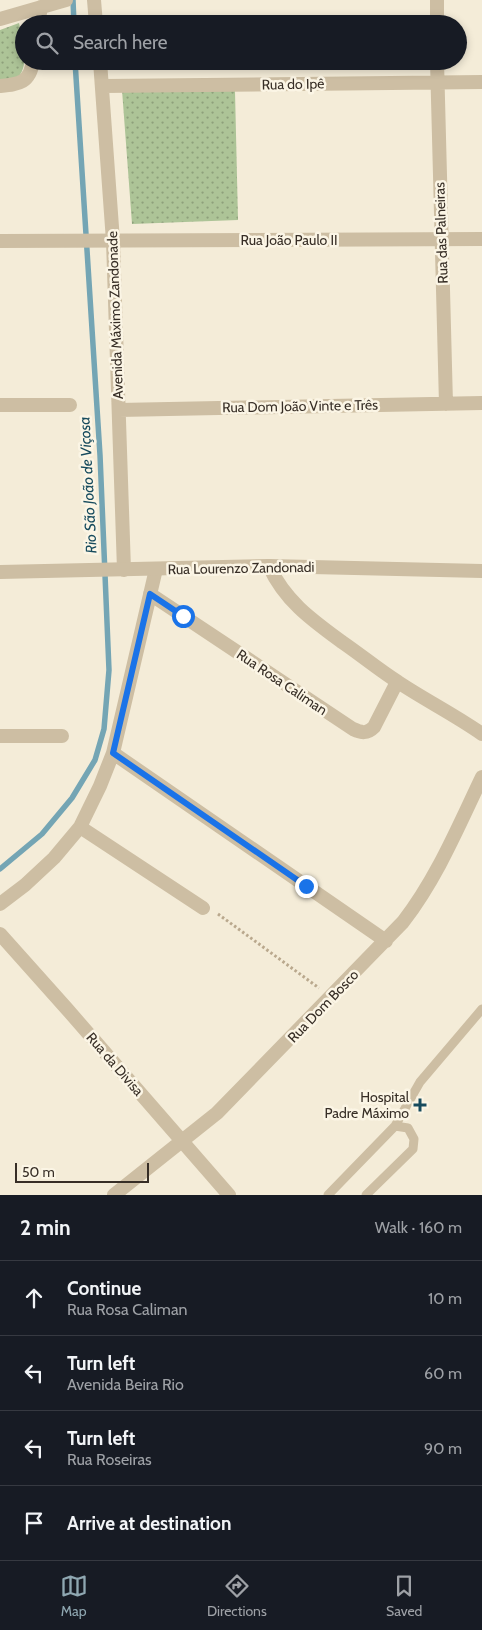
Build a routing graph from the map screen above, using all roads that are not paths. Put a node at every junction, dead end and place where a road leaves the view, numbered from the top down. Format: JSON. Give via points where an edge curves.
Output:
{"nodes":[{"id":1,"x":94,"y":0,"type":"edge"},
{"id":2,"x":436,"y":0,"type":"edge"},
{"id":3,"x":64,"y":1,"type":"edge"},
{"id":4,"x":40,"y":7,"type":"junction"},
{"id":5,"x":39,"y":15,"type":"edge"},
{"id":6,"x":95,"y":15,"type":"edge"},
{"id":7,"x":437,"y":15,"type":"edge"},
{"id":8,"x":0,"y":19,"type":"edge"},
{"id":9,"x":31,"y":70,"type":"edge"},
{"id":10,"x":101,"y":70,"type":"edge"},
{"id":11,"x":437,"y":70,"type":"edge"},
{"id":12,"x":482,"y":82,"type":"edge"},
{"id":13,"x":437,"y":83,"type":"junction"},
{"id":14,"x":0,"y":86,"type":"edge"},
{"id":15,"x":103,"y":86,"type":"junction"},
{"id":16,"x":441,"y":239,"type":"junction"},
{"id":17,"x":482,"y":239,"type":"edge"},
{"id":18,"x":0,"y":241,"type":"edge"},
{"id":19,"x":112,"y":241,"type":"junction"},
{"id":20,"x":482,"y":403,"type":"edge"},
{"id":21,"x":446,"y":404,"type":"junction"},
{"id":22,"x":0,"y":405,"type":"edge"},
{"id":23,"x":70,"y":405,"type":"dead end"},
{"id":24,"x":119,"y":410,"type":"junction"},
{"id":25,"x":270,"y":566,"type":"junction"},
{"id":26,"x":156,"y":569,"type":"junction"},
{"id":27,"x":117,"y":570,"type":"junction"},
{"id":28,"x":482,"y":571,"type":"edge"},
{"id":29,"x":0,"y":572,"type":"edge"},
{"id":30,"x":150,"y":594,"type":"junction"},
{"id":31,"x":397,"y":682,"type":"junction"},
{"id":32,"x":481,"y":733,"type":"edge"},
{"id":33,"x":0,"y":736,"type":"edge"},
{"id":34,"x":62,"y":736,"type":"dead end"},
{"id":35,"x":113,"y":753,"type":"junction"},
{"id":36,"x":482,"y":777,"type":"edge"},
{"id":37,"x":80,"y":827,"type":"junction"},
{"id":38,"x":0,"y":904,"type":"edge"},
{"id":39,"x":203,"y":908,"type":"dead end"},
{"id":40,"x":0,"y":934,"type":"edge"},
{"id":41,"x":386,"y":941,"type":"junction"},
{"id":42,"x":482,"y":1009,"type":"edge"},
{"id":43,"x":395,"y":1126,"type":"junction"},
{"id":44,"x":182,"y":1142,"type":"junction"},
{"id":45,"x":114,"y":1195,"type":"edge"},
{"id":46,"x":228,"y":1195,"type":"edge"},
{"id":47,"x":328,"y":1195,"type":"edge"},
{"id":48,"x":366,"y":1195,"type":"edge"}],
"edges":[{"from":1,"to":6,"type":"street"},
{"from":2,"to":7,"type":"street"},
{"from":3,"to":4,"type":"street"},
{"from":4,"to":5,"type":"street"},
{"from":4,"to":8,"type":"street"},
{"from":9,"to":14,"type":"street","via":[[30,76],[19,84]]},
{"from":10,"to":15,"type":"street","name":"Avenida Máximo Zandonade"},
{"from":11,"to":13,"type":"street","name":"Rua das Palneiras"},
{"from":12,"to":13,"type":"street","name":"Rua do Ipê"},
{"from":13,"to":15,"type":"street","name":"Rua do Ipê"},
{"from":13,"to":16,"type":"street","name":"Rua das Palneiras"},
{"from":15,"to":19,"type":"street","name":"Avenida Máximo Zandonade"},
{"from":16,"to":17,"type":"street","name":"Rua João Paulo II"},
{"from":16,"to":19,"type":"street","name":"Rua João Paulo II"},
{"from":16,"to":21,"type":"street","name":"Rua das Palneiras"},
{"from":18,"to":19,"type":"street","name":"Rua João Paulo II"},
{"from":19,"to":24,"type":"street","name":"Avenida Máximo Zandonade"},
{"from":20,"to":21,"type":"street","name":"Rua Dom João Vinte e Três"},
{"from":21,"to":24,"type":"street","name":"Rua Dom João Vinte e Três"},
{"from":22,"to":23,"type":"street"},
{"from":24,"to":27,"type":"street","name":"Avenida Máximo Zandonade"},
{"from":25,"to":26,"type":"street","name":"Rua Lourenzo Zandonadi"},
{"from":25,"to":28,"type":"street","name":"Rua Lourenzo Zandonadi"},
{"from":25,"to":31,"type":"street","via":[[284,593],[302,610]]},
{"from":26,"to":27,"type":"street","name":"Rua Lourenzo Zandonadi"},
{"from":26,"to":30,"type":"street"},
{"from":27,"to":29,"type":"street","name":"Rua Lourenzo Zandonadi"},
{"from":30,"to":31,"type":"street","name":"Rua Rosa Caliman","via":[[339,721],[363,733],[374,727]]},
{"from":30,"to":35,"type":"street"},
{"from":31,"to":32,"type":"street"},
{"from":33,"to":34,"type":"street"},
{"from":35,"to":37,"type":"street"},
{"from":35,"to":41,"type":"street"},
{"from":36,"to":41,"type":"street","name":"Rua Dom Bosco","via":[[433,877],[417,904]]},
{"from":37,"to":38,"type":"street","via":[[54,858]]},
{"from":37,"to":39,"type":"street"},
{"from":40,"to":44,"type":"street","name":"Rua da Divisa"},
{"from":41,"to":44,"type":"street","name":"Rua Dom Bosco","via":[[217,1113]]},
{"from":42,"to":43,"type":"lane","via":[[420,1082]]},
{"from":43,"to":47,"type":"lane"},
{"from":43,"to":48,"type":"lane","via":[[408,1128],[414,1139],[413,1149]]},
{"from":44,"to":45,"type":"street","name":"Rua Dom Bosco"},
{"from":44,"to":46,"type":"street","name":"Rua da Divisa"}]}
